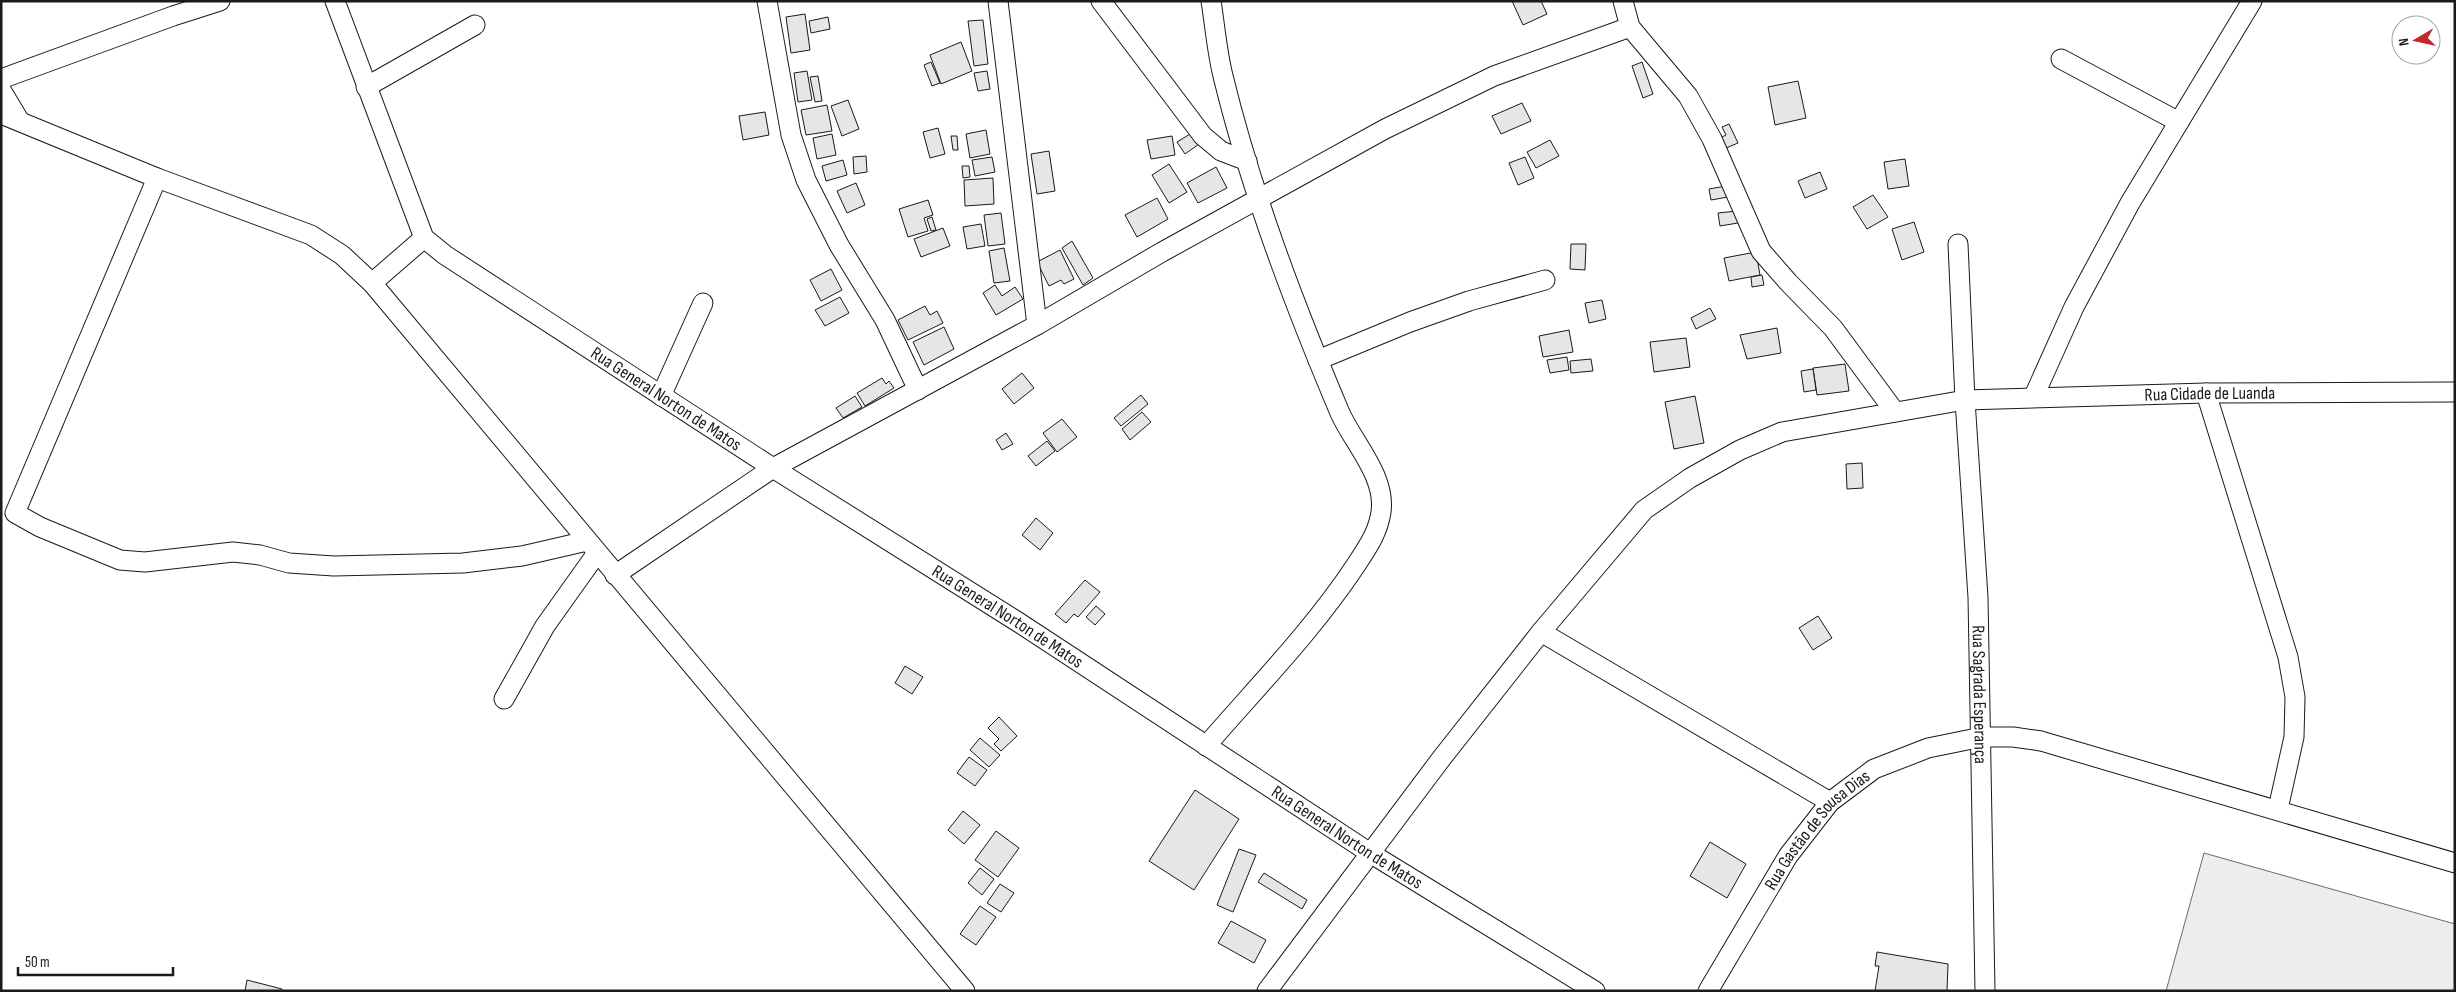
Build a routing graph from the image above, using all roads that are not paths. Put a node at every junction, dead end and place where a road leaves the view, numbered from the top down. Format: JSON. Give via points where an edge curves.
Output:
{"nodes":[{"id":1,"x":220,"y":1,"type":"edge"},
{"id":2,"x":334,"y":1,"type":"edge"},
{"id":3,"x":767,"y":1,"type":"edge"},
{"id":4,"x":998,"y":1,"type":"edge"},
{"id":5,"x":1101,"y":1,"type":"edge"},
{"id":6,"x":1212,"y":1,"type":"edge"},
{"id":7,"x":1623,"y":1,"type":"edge"},
{"id":8,"x":2252,"y":1,"type":"edge"},
{"id":9,"x":475,"y":25,"type":"dead end"},
{"id":10,"x":1630,"y":27,"type":"junction"},
{"id":11,"x":2062,"y":59,"type":"dead end"},
{"id":12,"x":1,"y":79,"type":"edge"},
{"id":13,"x":366,"y":87,"type":"junction"},
{"id":14,"x":1,"y":90,"type":"edge"},
{"id":15,"x":10,"y":117,"type":"edge"},
{"id":16,"x":2179,"y":122,"type":"junction"},
{"id":17,"x":1247,"y":161,"type":"junction"},
{"id":18,"x":157,"y":178,"type":"junction"},
{"id":19,"x":1258,"y":199,"type":"junction"},
{"id":20,"x":424,"y":238,"type":"junction"},
{"id":21,"x":1958,"y":244,"type":"dead end"},
{"id":22,"x":1545,"y":280,"type":"dead end"},
{"id":23,"x":372,"y":283,"type":"junction"},
{"id":24,"x":703,"y":303,"type":"dead end"},
{"id":25,"x":1037,"y":325,"type":"junction"},
{"id":26,"x":1318,"y":360,"type":"junction"},
{"id":27,"x":918,"y":390,"type":"junction"},
{"id":28,"x":2455,"y":392,"type":"edge"},
{"id":29,"x":2206,"y":393,"type":"junction"},
{"id":30,"x":661,"y":396,"type":"junction"},
{"id":31,"x":2034,"y":396,"type":"junction"},
{"id":32,"x":1965,"y":400,"type":"junction"},
{"id":33,"x":1895,"y":412,"type":"junction"},
{"id":34,"x":773,"y":468,"type":"junction"},
{"id":35,"x":592,"y":547,"type":"junction"},
{"id":36,"x":615,"y":575,"type":"junction"},
{"id":37,"x":1541,"y":632,"type":"junction"},
{"id":38,"x":504,"y":699,"type":"dead end"},
{"id":39,"x":1982,"y":737,"type":"junction"},
{"id":40,"x":1206,"y":746,"type":"junction"},
{"id":41,"x":1830,"y":802,"type":"junction"},
{"id":42,"x":2278,"y":809,"type":"junction"},
{"id":43,"x":1370,"y":853,"type":"junction"},
{"id":44,"x":2455,"y":863,"type":"edge"},
{"id":45,"x":965,"y":991,"type":"edge"},
{"id":46,"x":1268,"y":991,"type":"edge"},
{"id":47,"x":1595,"y":991,"type":"edge"},
{"id":48,"x":1708,"y":991,"type":"edge"},
{"id":49,"x":1985,"y":991,"type":"edge"}],
"edges":[{"from":1,"to":12,"type":"street"},
{"from":2,"to":13,"type":"street"},
{"from":3,"to":27,"type":"street","via":[[791,136],[806,180],[839,245],[885,320]]},
{"from":4,"to":25,"type":"street"},
{"from":5,"to":17,"type":"street","via":[[1203,136],[1221,151]]},
{"from":6,"to":17,"type":"street","via":[[1223,74]]},
{"from":7,"to":10,"type":"street"},
{"from":8,"to":16,"type":"street"},
{"from":9,"to":13,"type":"street"},
{"from":10,"to":19,"type":"street","via":[[1494,76],[1385,129]]},
{"from":10,"to":33,"type":"street","via":[[1688,96],[1712,140],[1761,251],[1833,328]]},
{"from":11,"to":16,"type":"street"},
{"from":13,"to":20,"type":"street"},
{"from":14,"to":15,"type":"street"},
{"from":15,"to":18,"type":"street"},
{"from":16,"to":31,"type":"street","via":[[2074,306]]},
{"from":17,"to":19,"type":"street"},
{"from":18,"to":23,"type":"street","via":[[310,235],[342,255]]},
{"from":18,"to":35,"type":"street","via":[[15,513],[40,527],[120,560],[145,562],[233,552],[289,563],[334,566],[463,563]]},
{"from":19,"to":25,"type":"street"},
{"from":19,"to":26,"type":"street"},
{"from":20,"to":23,"type":"street"},
{"from":20,"to":30,"type":"street","name":"Rua General Norton de Matos"},
{"from":21,"to":32,"type":"street","name":"Rua Sagrada Esperança"},
{"from":22,"to":26,"type":"street","via":[[1468,301]]},
{"from":23,"to":35,"type":"street"},
{"from":24,"to":30,"type":"street"},
{"from":25,"to":27,"type":"street"},
{"from":26,"to":40,"type":"street","via":[[1345,425],[1379,486],[1381,511],[1374,537],[1334,598]]},
{"from":27,"to":34,"type":"street"},
{"from":28,"to":29,"type":"street","name":"Rua Cidade de Luanda"},
{"from":29,"to":31,"type":"street","name":"Rua Cidade de Luanda"},
{"from":29,"to":42,"type":"street","via":[[2288,657],[2294,697],[2294,737]]},
{"from":30,"to":34,"type":"street","name":"Rua General Norton de Matos"},
{"from":31,"to":32,"type":"street","name":"Rua Cidade de Luanda"},
{"from":32,"to":33,"type":"street","name":"Rua Cidade de Luanda"},
{"from":32,"to":39,"type":"street","name":"Rua Sagrada Esperança","via":[[1978,597]]},
{"from":33,"to":37,"type":"street","name":"Rua Cidade de Luanda","via":[[1782,432],[1740,450],[1690,478],[1644,510]]},
{"from":34,"to":36,"type":"street"},
{"from":34,"to":40,"type":"street","name":"Rua General Norton de Matos","via":[[1018,622]]},
{"from":35,"to":36,"type":"street"},
{"from":35,"to":38,"type":"street"},
{"from":36,"to":45,"type":"street"},
{"from":37,"to":41,"type":"street"},
{"from":37,"to":43,"type":"street","name":"Rua Cidade de Luanda"},
{"from":39,"to":41,"type":"street","name":"Rua Gastão de Sousa Dias","via":[[1928,748],[1874,769]]},
{"from":39,"to":42,"type":"street","name":"Rua Gastão de Sousa Dias","via":[[2041,741]]},
{"from":39,"to":49,"type":"street","name":"Rua Sagrada Esperança"},
{"from":40,"to":43,"type":"street","name":"Rua General Norton de Matos"},
{"from":41,"to":48,"type":"street","name":"Rua Gastão de Sousa Dias","via":[[1788,856]]},
{"from":42,"to":44,"type":"street","name":"Rua Gastão de Sousa Dias"},
{"from":43,"to":46,"type":"street","name":"Rua Cidade de Luanda"},
{"from":43,"to":47,"type":"street","name":"Rua General Norton de Matos"}]}
